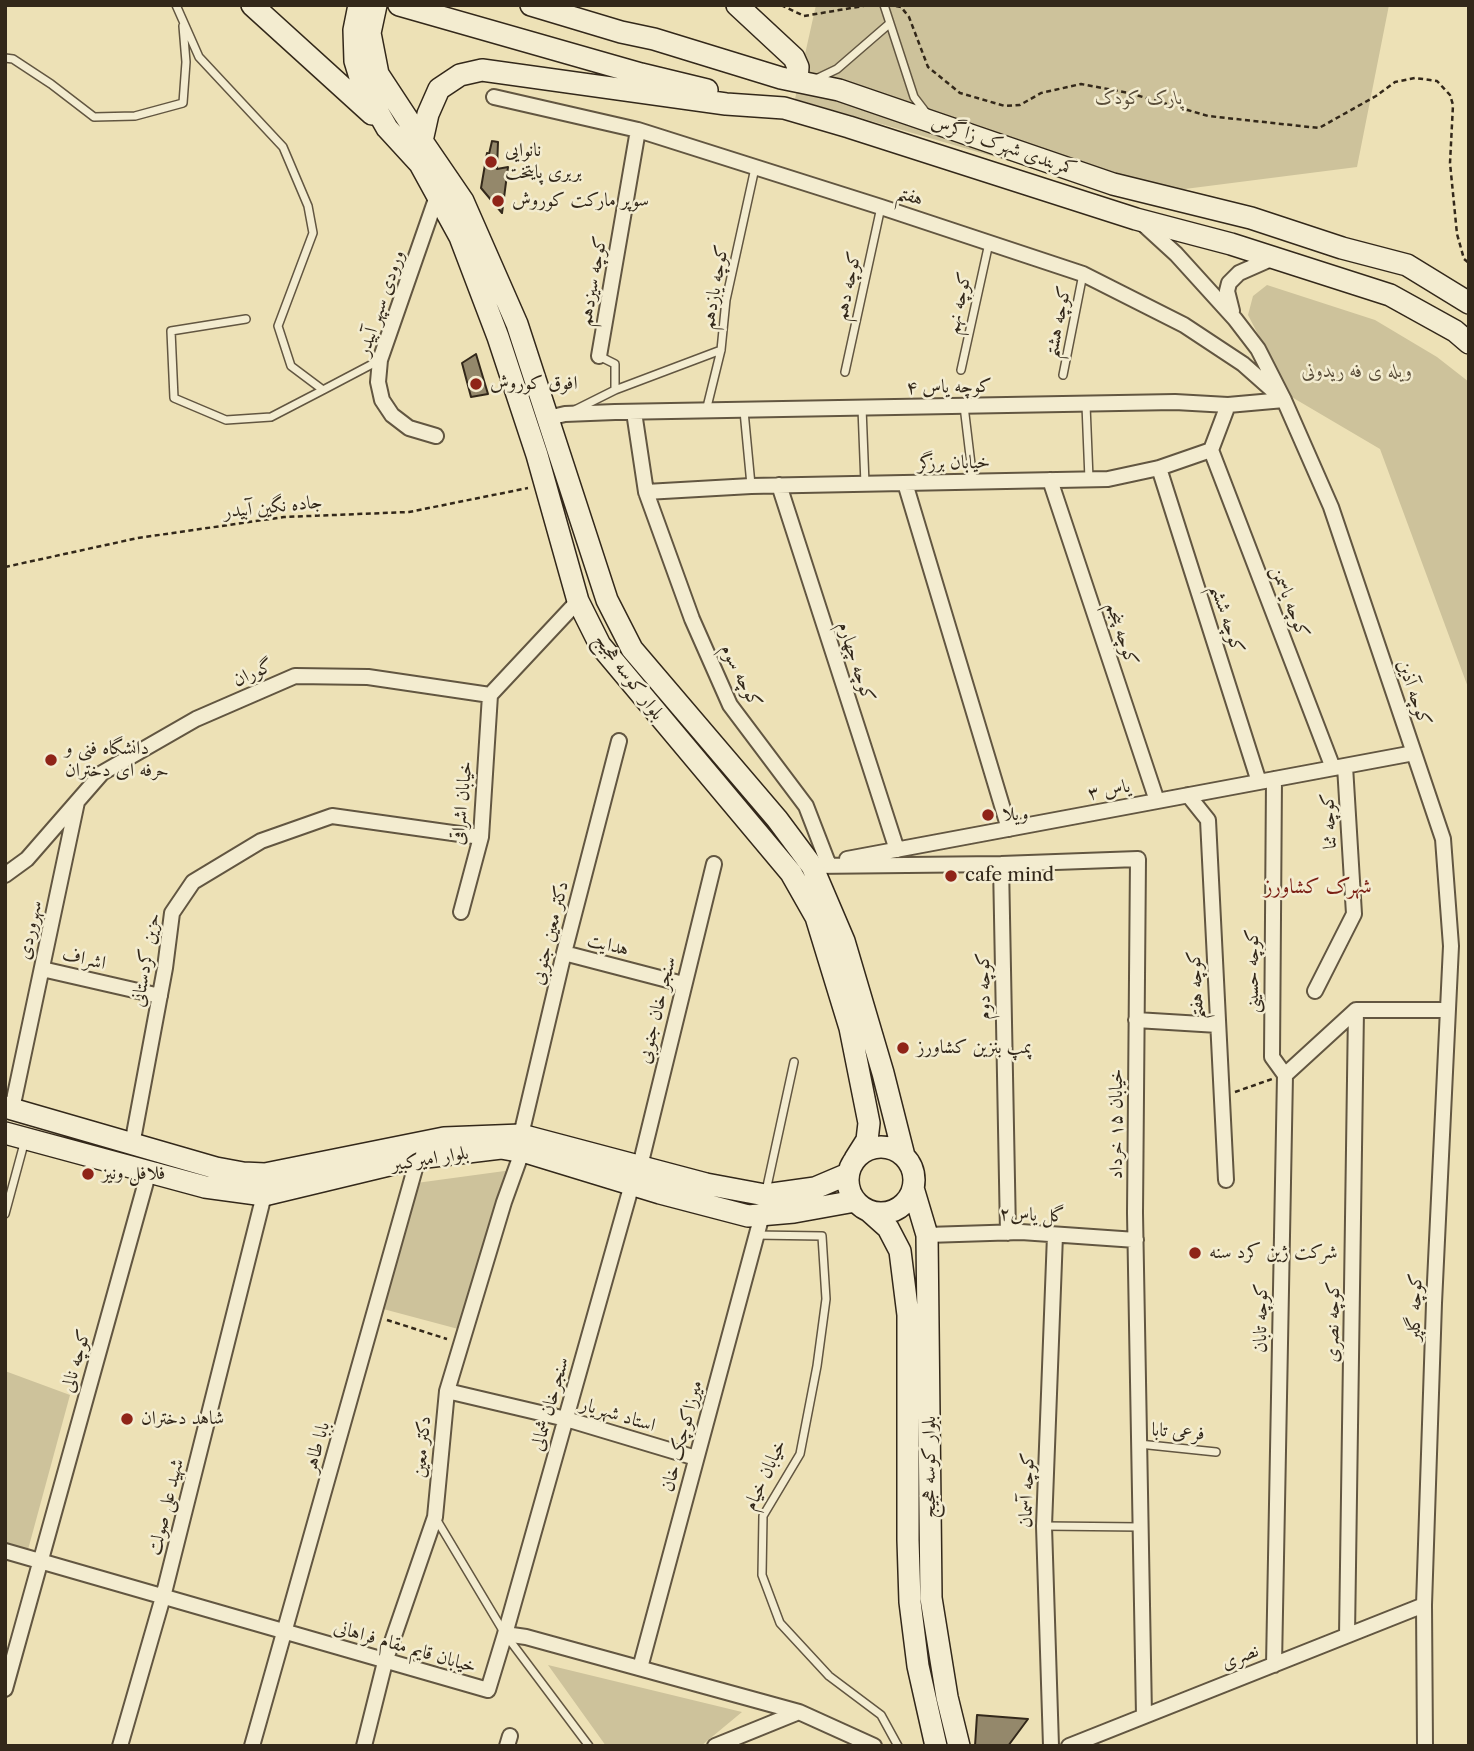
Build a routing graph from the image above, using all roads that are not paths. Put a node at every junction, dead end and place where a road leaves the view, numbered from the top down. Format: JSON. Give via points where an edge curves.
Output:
{"nodes":[{"id":1,"x":176,"y":5,"type":"edge"},
{"id":2,"x":251,"y":5,"type":"edge"},
{"id":3,"x":359,"y":5,"type":"edge"},
{"id":4,"x":376,"y":5,"type":"edge"},
{"id":5,"x":398,"y":5,"type":"edge"},
{"id":6,"x":531,"y":5,"type":"edge"},
{"id":7,"x":737,"y":5,"type":"edge"},
{"id":8,"x":884,"y":5,"type":"edge"},
{"id":9,"x":182,"y":18,"type":"junction"},
{"id":10,"x":889,"y":24,"type":"junction"},
{"id":11,"x":5,"y":58,"type":"edge"},
{"id":12,"x":801,"y":82,"type":"junction"},
{"id":13,"x":494,"y":97,"type":"dead end"},
{"id":14,"x":784,"y":108,"type":"junction"},
{"id":15,"x":933,"y":121,"type":"junction"},
{"id":16,"x":387,"y":128,"type":"junction"},
{"id":17,"x":638,"y":130,"type":"junction"},
{"id":18,"x":422,"y":141,"type":"junction"},
{"id":19,"x":755,"y":168,"type":"junction"},
{"id":20,"x":438,"y":196,"type":"junction"},
{"id":21,"x":881,"y":207,"type":"junction"},
{"id":22,"x":1136,"y":219,"type":"junction"},
{"id":23,"x":989,"y":243,"type":"junction"},
{"id":24,"x":1273,"y":258,"type":"junction"},
{"id":25,"x":1083,"y":275,"type":"junction"},
{"id":26,"x":1469,"y":303,"type":"edge"},
{"id":27,"x":246,"y":318,"type":"dead end"},
{"id":28,"x":1235,"y":318,"type":"junction"},
{"id":29,"x":1469,"y":343,"type":"edge"},
{"id":30,"x":721,"y":350,"type":"junction"},
{"id":31,"x":599,"y":356,"type":"joint"},
{"id":32,"x":380,"y":360,"type":"junction"},
{"id":33,"x":961,"y":370,"type":"dead end"},
{"id":34,"x":845,"y":372,"type":"dead end"},
{"id":35,"x":1063,"y":375,"type":"dead end"},
{"id":36,"x":323,"y":390,"type":"junction"},
{"id":37,"x":615,"y":390,"type":"junction"},
{"id":38,"x":1284,"y":401,"type":"junction"},
{"id":39,"x":1086,"y":404,"type":"junction"},
{"id":40,"x":1228,"y":405,"type":"junction"},
{"id":41,"x":964,"y":406,"type":"junction"},
{"id":42,"x":862,"y":408,"type":"junction"},
{"id":43,"x":706,"y":411,"type":"junction"},
{"id":44,"x":744,"y":411,"type":"junction"},
{"id":45,"x":634,"y":412,"type":"junction"},
{"id":46,"x":557,"y":416,"type":"junction"},
{"id":47,"x":436,"y":436,"type":"dead end"},
{"id":48,"x":1211,"y":450,"type":"junction"},
{"id":49,"x":1159,"y":468,"type":"junction"},
{"id":50,"x":1089,"y":479,"type":"junction"},
{"id":51,"x":1050,"y":480,"type":"junction"},
{"id":52,"x":973,"y":481,"type":"junction"},
{"id":53,"x":905,"y":483,"type":"junction"},
{"id":54,"x":865,"y":484,"type":"junction"},
{"id":55,"x":779,"y":485,"type":"junction"},
{"id":56,"x":751,"y":486,"type":"junction"},
{"id":57,"x":646,"y":492,"type":"junction"},
{"id":58,"x":604,"y":591,"type":"junction"},
{"id":59,"x":578,"y":601,"type":"junction"},
{"id":60,"x":490,"y":695,"type":"junction"},
{"id":61,"x":619,"y":741,"type":"dead end"},
{"id":62,"x":1414,"y":753,"type":"junction"},
{"id":63,"x":1339,"y":767,"type":"junction"},
{"id":64,"x":1274,"y":779,"type":"junction"},
{"id":65,"x":1259,"y":782,"type":"junction"},
{"id":66,"x":1188,"y":795,"type":"junction"},
{"id":67,"x":78,"y":801,"type":"junction"},
{"id":68,"x":1157,"y":801,"type":"junction"},
{"id":69,"x":1009,"y":829,"type":"junction"},
{"id":70,"x":481,"y":837,"type":"junction"},
{"id":71,"x":897,"y":850,"type":"junction"},
{"id":72,"x":713,"y":864,"type":"dead end"},
{"id":73,"x":1001,"y":864,"type":"junction"},
{"id":74,"x":820,"y":865,"type":"junction"},
{"id":75,"x":791,"y":873,"type":"junction"},
{"id":76,"x":5,"y":875,"type":"edge"},
{"id":77,"x":461,"y":912,"type":"dead end"},
{"id":78,"x":564,"y":953,"type":"junction"},
{"id":79,"x":42,"y":970,"type":"junction"},
{"id":80,"x":683,"y":984,"type":"junction"},
{"id":81,"x":1315,"y":991,"type":"dead end"},
{"id":82,"x":160,"y":996,"type":"junction"},
{"id":83,"x":1356,"y":1010,"type":"junction"},
{"id":84,"x":1446,"y":1010,"type":"junction"},
{"id":85,"x":1136,"y":1020,"type":"junction"},
{"id":86,"x":1218,"y":1025,"type":"junction"},
{"id":87,"x":794,"y":1062,"type":"dead end"},
{"id":88,"x":1285,"y":1075,"type":"junction"},
{"id":89,"x":9,"y":1108,"type":"edge"},
{"id":90,"x":15,"y":1136,"type":"edge"},
{"id":91,"x":522,"y":1143,"type":"junction"},
{"id":92,"x":132,"y":1144,"type":"junction"},
{"id":93,"x":904,"y":1156,"type":"junction"},
{"id":94,"x":418,"y":1158,"type":"junction"},
{"id":95,"x":852,"y":1166,"type":"junction"},
{"id":96,"x":149,"y":1171,"type":"junction"},
{"id":97,"x":636,"y":1175,"type":"junction"},
{"id":98,"x":1226,"y":1180,"type":"dead end"},
{"id":99,"x":265,"y":1185,"type":"junction"},
{"id":100,"x":913,"y":1188,"type":"junction"},
{"id":101,"x":763,"y":1205,"type":"junction"},
{"id":102,"x":862,"y":1206,"type":"junction"},
{"id":103,"x":5,"y":1214,"type":"edge"},
{"id":104,"x":1008,"y":1233,"type":"junction"},
{"id":105,"x":928,"y":1234,"type":"junction"},
{"id":106,"x":755,"y":1235,"type":"junction"},
{"id":107,"x":1055,"y":1235,"type":"junction"},
{"id":108,"x":1136,"y":1240,"type":"junction"},
{"id":109,"x":447,"y":1391,"type":"junction"},
{"id":110,"x":566,"y":1419,"type":"junction"},
{"id":111,"x":1138,"y":1444,"type":"junction"},
{"id":112,"x":1216,"y":1451,"type":"dead end"},
{"id":113,"x":696,"y":1458,"type":"junction"},
{"id":114,"x":435,"y":1517,"type":"junction"},
{"id":115,"x":1044,"y":1526,"type":"junction"},
{"id":116,"x":1140,"y":1527,"type":"junction"},
{"id":117,"x":5,"y":1551,"type":"edge"},
{"id":118,"x":40,"y":1561,"type":"junction"},
{"id":119,"x":163,"y":1597,"type":"junction"},
{"id":120,"x":1424,"y":1605,"type":"junction"},
{"id":121,"x":285,"y":1632,"type":"junction"},
{"id":122,"x":505,"y":1634,"type":"junction"},
{"id":123,"x":1347,"y":1635,"type":"junction"},
{"id":124,"x":385,"y":1662,"type":"junction"},
{"id":125,"x":1273,"y":1665,"type":"junction"},
{"id":126,"x":640,"y":1668,"type":"junction"},
{"id":127,"x":5,"y":1689,"type":"edge"},
{"id":128,"x":800,"y":1712,"type":"junction"},
{"id":129,"x":1144,"y":1716,"type":"junction"},
{"id":130,"x":120,"y":1746,"type":"edge"},
{"id":131,"x":253,"y":1746,"type":"edge"},
{"id":132,"x":364,"y":1746,"type":"edge"},
{"id":133,"x":589,"y":1746,"type":"edge"},
{"id":134,"x":715,"y":1746,"type":"edge"},
{"id":135,"x":874,"y":1746,"type":"edge"},
{"id":136,"x":898,"y":1746,"type":"edge"},
{"id":137,"x":936,"y":1746,"type":"edge"},
{"id":138,"x":959,"y":1746,"type":"edge"},
{"id":139,"x":1051,"y":1746,"type":"edge"},
{"id":140,"x":1069,"y":1746,"type":"edge"},
{"id":141,"x":1425,"y":1746,"type":"edge"}],
"edges":[{"from":1,"to":9,"type":"lane"},
{"from":2,"to":16,"type":"street"},
{"from":3,"to":16,"type":"street","via":[[355,61],[362,85]]},
{"from":4,"to":18,"type":"street","via":[[370,33],[378,74]]},
{"from":5,"to":14,"type":"street","name":"کمربندی شهرک زاگرس","via":[[641,74]]},
{"from":6,"to":12,"type":"street","name":"کمربندی شهرک زاگرس"},
{"from":7,"to":12,"type":"street","via":[[794,58]]},
{"from":8,"to":10,"type":"lane"},
{"from":9,"to":11,"type":"lane","via":[[183,103],[135,116],[94,117],[13,59]]},
{"from":9,"to":36,"type":"lane","via":[[199,57],[283,147],[308,206],[313,233],[278,326],[291,366]]},
{"from":10,"to":12,"type":"lane","via":[[838,69]]},
{"from":10,"to":15,"type":"lane","via":[[914,97]]},
{"from":12,"to":15,"type":"street","name":"کمربندی شهرک زاگرس"},
{"from":13,"to":17,"type":"street","name":"هفتم"},
{"from":14,"to":18,"type":"street","name":"کمربندی شهرک زاگرس","via":[[482,70],[460,75],[439,89]]},
{"from":14,"to":22,"type":"street","name":"کمربندی شهرک زاگرس"},
{"from":15,"to":26,"type":"street","name":"کمربندی شهرک زاگرس","via":[[1113,184],[1251,218],[1407,265]]},
{"from":16,"to":20,"type":"street","name":"بلوار کوسه هجیج","via":[[420,164]]},
{"from":17,"to":19,"type":"street","name":"هفتم"},
{"from":17,"to":31,"type":"street","name":"کوچه سیزدهم"},
{"from":18,"to":46,"type":"street","name":"بلوار کوسه هجیج","via":[[463,201]]},
{"from":19,"to":21,"type":"street","name":"هفتم"},
{"from":19,"to":30,"type":"lane","name":"کوچه یازدهم","via":[[726,300]]},
{"from":20,"to":32,"type":"street","name":"ورودی سپهر آبیدر"},
{"from":20,"to":59,"type":"street","name":"بلوار کوسه هجیج","via":[[460,237],[498,337]]},
{"from":21,"to":23,"type":"street","name":"هفتم"},
{"from":21,"to":34,"type":"lane","name":"کوچه دهم"},
{"from":22,"to":24,"type":"street","name":"کمربندی شهرک زاگرس"},
{"from":22,"to":28,"type":"street","name":"کوچه آذین","via":[[1176,254]]},
{"from":23,"to":25,"type":"street","name":"هفتم"},
{"from":23,"to":33,"type":"lane","name":"کوچه نهم"},
{"from":24,"to":28,"type":"street","via":[[1239,273],[1229,283]]},
{"from":24,"to":29,"type":"street","name":"کمربندی شهرک زاگرس","via":[[1390,295]]},
{"from":25,"to":35,"type":"lane","name":"کوچه هشتم"},
{"from":25,"to":38,"type":"street","name":"هفتم","via":[[1184,325],[1242,364]]},
{"from":27,"to":36,"type":"lane","via":[[171,331],[174,398],[226,421],[271,417]]},
{"from":28,"to":38,"type":"street","name":"کوچه آذین","via":[[1258,349]]},
{"from":30,"to":37,"type":"lane"},
{"from":30,"to":43,"type":"lane","name":"کوچه یازدهم"},
{"from":31,"to":37,"type":"lane","via":[[615,364]]},
{"from":32,"to":36,"type":"lane"},
{"from":32,"to":47,"type":"street","name":"ورودی سپهر آبیدر","via":[[382,400],[393,415],[409,428]]},
{"from":37,"to":46,"type":"lane"},
{"from":38,"to":40,"type":"street","name":"کوچه یاس ۴"},
{"from":38,"to":62,"type":"street","name":"کوچه آذین","via":[[1331,507]]},
{"from":39,"to":40,"type":"street","name":"کوچه یاس ۴"},
{"from":39,"to":41,"type":"street","name":"کوچه یاس ۴"},
{"from":39,"to":50,"type":"lane"},
{"from":40,"to":48,"type":"street"},
{"from":41,"to":42,"type":"street","name":"کوچه یاس ۴"},
{"from":41,"to":52,"type":"lane"},
{"from":42,"to":44,"type":"street","name":"کوچه یاس ۴"},
{"from":42,"to":54,"type":"lane"},
{"from":43,"to":44,"type":"street","name":"کوچه یاس ۴"},
{"from":43,"to":45,"type":"street","name":"کوچه یاس ۴"},
{"from":44,"to":56,"type":"lane"},
{"from":45,"to":46,"type":"street","name":"کوچه یاس ۴"},
{"from":45,"to":57,"type":"street","name":"کوچه سوم"},
{"from":46,"to":58,"type":"street","name":"بلوار کوسه هجیج"},
{"from":48,"to":49,"type":"street","name":"خیابان برزگر"},
{"from":48,"to":63,"type":"street","name":"کوچه یاسمن"},
{"from":49,"to":50,"type":"street","name":"خیابان برزگر"},
{"from":49,"to":65,"type":"street","name":"کوچه ششم"},
{"from":50,"to":51,"type":"street","name":"خیابان برزگر"},
{"from":51,"to":52,"type":"street","name":"خیابان برزگر"},
{"from":51,"to":68,"type":"street","name":"کوچه پنجم"},
{"from":52,"to":53,"type":"street","name":"خیابان برزگر"},
{"from":53,"to":54,"type":"street","name":"خیابان برزگر"},
{"from":53,"to":69,"type":"street"},
{"from":54,"to":55,"type":"street","name":"خیابان برزگر"},
{"from":55,"to":56,"type":"street","name":"خیابان برزگر"},
{"from":55,"to":71,"type":"street","name":"کوچه چهارم"},
{"from":56,"to":57,"type":"street","name":"خیابان برزگر"},
{"from":57,"to":74,"type":"street","name":"کوچه سوم","via":[[692,619],[730,705],[806,806]]},
{"from":58,"to":59,"type":"street"},
{"from":58,"to":74,"type":"street","name":"بلوار کوسه هجیج","via":[[632,649]]},
{"from":59,"to":60,"type":"street"},
{"from":59,"to":75,"type":"street","name":"بلوار کوسه هجیج","via":[[600,645]]},
{"from":60,"to":67,"type":"street","name":"گوران","via":[[368,677],[295,676],[196,719],[102,773]]},
{"from":60,"to":70,"type":"street","name":"خیابان اشراقی"},
{"from":61,"to":78,"type":"street","name":"دکتر معین جنوبی"},
{"from":62,"to":63,"type":"street","name":"یاس ۳"},
{"from":62,"to":84,"type":"street","name":"کوچه آذین","via":[[1443,839],[1451,946]]},
{"from":63,"to":64,"type":"street","name":"یاس ۳"},
{"from":63,"to":81,"type":"street","name":"کوچه ثنا","via":[[1354,914]]},
{"from":64,"to":65,"type":"street","name":"یاس ۳"},
{"from":64,"to":88,"type":"street","name":"کوچه حسینی","via":[[1272,1057]]},
{"from":65,"to":66,"type":"street","name":"یاس ۳"},
{"from":66,"to":68,"type":"street","name":"یاس ۳"},
{"from":66,"to":86,"type":"street","name":"کوچه هفتم","via":[[1208,820]]},
{"from":67,"to":76,"type":"street","name":"گوران","via":[[27,859]]},
{"from":67,"to":79,"type":"street","name":"سهروردی"},
{"from":68,"to":69,"type":"street","name":"یاس ۳"},
{"from":69,"to":71,"type":"street","name":"یاس ۳"},
{"from":70,"to":77,"type":"street","name":"خیابان اشراقی"},
{"from":70,"to":82,"type":"street","name":"حزین کردستانی","via":[[332,816],[261,841],[193,882],[179,902],[172,913]]},
{"from":71,"to":74,"type":"street","name":"یاس ۳"},
{"from":72,"to":80,"type":"street","name":"سنجر خان جنوبی"},
{"from":73,"to":74,"type":"street","name":"خیابان ۱۵ خرداد"},
{"from":73,"to":85,"type":"street","name":"خیابان ۱۵ خرداد","via":[[1138,859]]},
{"from":73,"to":104,"type":"street","name":"کوچه دوم"},
{"from":74,"to":75,"type":"street"},
{"from":74,"to":93,"type":"street","name":"بلوار کوسه هجیج"},
{"from":75,"to":95,"type":"street","name":"بلوار کوسه هجیج","via":[[816,917],[850,1028],[869,1123],[867,1140]]},
{"from":78,"to":80,"type":"street","name":"هدایت"},
{"from":78,"to":91,"type":"street","name":"دکتر معین جنوبی"},
{"from":79,"to":82,"type":"street","name":"اشراف"},
{"from":79,"to":89,"type":"street","name":"سهروردی"},
{"from":80,"to":97,"type":"street","name":"سنجر خان جنوبی"},
{"from":82,"to":92,"type":"street","name":"حزین کردستانی"},
{"from":83,"to":84,"type":"street"},
{"from":83,"to":88,"type":"street"},
{"from":83,"to":123,"type":"street","name":"کوچه نصری"},
{"from":84,"to":120,"type":"street","name":"کوچه گلپر"},
{"from":85,"to":86,"type":"street"},
{"from":85,"to":108,"type":"street","name":"خیابان ۱۵ خرداد"},
{"from":86,"to":98,"type":"street","name":"کوچه هفتم"},
{"from":87,"to":101,"type":"lane"},
{"from":88,"to":125,"type":"street","name":"کوچه تابان"},
{"from":89,"to":92,"type":"street","name":"بلوار امیرکبیر"},
{"from":90,"to":96,"type":"street","name":"بلوار امیرکبیر"},
{"from":90,"to":103,"type":"lane"},
{"from":91,"to":94,"type":"street","name":"بلوار امیرکبیر"},
{"from":91,"to":97,"type":"street","name":"بلوار امیرکبیر"},
{"from":91,"to":99,"type":"street","name":"بلوار امیرکبیر","via":[[444,1138]]},
{"from":91,"to":109,"type":"street","name":"دکتر معین"},
{"from":92,"to":99,"type":"street","name":"بلوار امیرکبیر"},
{"from":93,"to":95,"type":"street","via":[[879,1146],[862,1153]]},
{"from":93,"to":100,"type":"street","via":[[913,1171]]},
{"from":94,"to":99,"type":"street","name":"بلوار امیرکبیر"},
{"from":94,"to":121,"type":"street","name":"بابا طاهر"},
{"from":95,"to":101,"type":"street","name":"بلوار امیرکبیر","via":[[815,1188]]},
{"from":95,"to":102,"type":"street","via":[[850,1193]]},
{"from":96,"to":99,"type":"street","name":"بلوار امیرکبیر","via":[[205,1186]]},
{"from":96,"to":118,"type":"street","name":"کوچه نالی"},
{"from":97,"to":101,"type":"street","name":"بلوار امیرکبیر","via":[[734,1213],[748,1216]]},
{"from":97,"to":110,"type":"street","name":"سنجرخان شمالی"},
{"from":99,"to":119,"type":"street","name":"شهید علی صولت"},
{"from":100,"to":102,"type":"street","via":[[904,1204],[887,1213]]},
{"from":100,"to":105,"type":"street","name":"بلوار کوسه هجیج"},
{"from":101,"to":102,"type":"street","name":"بلوار امیرکبیر","via":[[794,1212]]},
{"from":101,"to":106,"type":"street","name":"میرزاکوچک خان"},
{"from":102,"to":137,"type":"street","name":"بلوار کوسه هجیج","via":[[888,1228],[900,1251],[908,1315],[910,1602]]},
{"from":104,"to":105,"type":"street","name":"گل یاس۲"},
{"from":104,"to":107,"type":"street","name":"گل یاس۲"},
{"from":105,"to":138,"type":"street","name":"بلوار کوسه هجیج","via":[[930,1598]]},
{"from":106,"to":113,"type":"street","name":"میرزاکوچک خان"},
{"from":106,"to":136,"type":"lane","name":"خیابان خیام","via":[[822,1236],[826,1300],[800,1454],[763,1516],[762,1575],[780,1623],[829,1676],[881,1715]]},
{"from":107,"to":108,"type":"street","name":"گل یاس۲"},
{"from":107,"to":115,"type":"street","name":"کوچه آسمان"},
{"from":108,"to":111,"type":"street","name":"خیابان ۱۵ خرداد"},
{"from":109,"to":110,"type":"street","name":"استاد شهریار"},
{"from":109,"to":114,"type":"street","name":"دکتر معین"},
{"from":110,"to":113,"type":"street","name":"استاد شهریار"},
{"from":110,"to":122,"type":"street","name":"سنجرخان شمالی"},
{"from":111,"to":112,"type":"lane","name":"فرعی تابا"},
{"from":111,"to":116,"type":"street","name":"خیابان ۱۵ خرداد"},
{"from":113,"to":126,"type":"street","name":"میرزاکوچک خان"},
{"from":114,"to":122,"type":"lane"},
{"from":114,"to":124,"type":"street","name":"دکتر معین"},
{"from":115,"to":116,"type":"lane"},
{"from":115,"to":139,"type":"street","name":"کوچه آسمان"},
{"from":116,"to":129,"type":"street","name":"خیابان ۱۵ خرداد"},
{"from":117,"to":118,"type":"street","name":"خیابان قایم مقام فراهانی"},
{"from":118,"to":119,"type":"street","name":"خیابان قایم مقام فراهانی"},
{"from":118,"to":127,"type":"street","name":"کوچه نالی"},
{"from":119,"to":121,"type":"street","name":"خیابان قایم مقام فراهانی"},
{"from":119,"to":130,"type":"street","name":"شهید علی صولت"},
{"from":120,"to":123,"type":"street","name":"نصری"},
{"from":120,"to":141,"type":"street","name":"کوچه گلپر"},
{"from":121,"to":124,"type":"street","name":"خیابان قایم مقام فراهانی"},
{"from":121,"to":131,"type":"street","name":"بابا طاهر"},
{"from":122,"to":124,"type":"street","name":"خیابان قایم مقام فراهانی","via":[[488,1690]]},
{"from":122,"to":126,"type":"street"},
{"from":122,"to":133,"type":"lane"},
{"from":123,"to":125,"type":"street","name":"نصری"},
{"from":124,"to":132,"type":"street","name":"دکتر معین"},
{"from":125,"to":129,"type":"street","name":"نصری"},
{"from":126,"to":128,"type":"street"},
{"from":128,"to":134,"type":"street"},
{"from":128,"to":135,"type":"street"},
{"from":129,"to":140,"type":"street","name":"نصری"}]}
